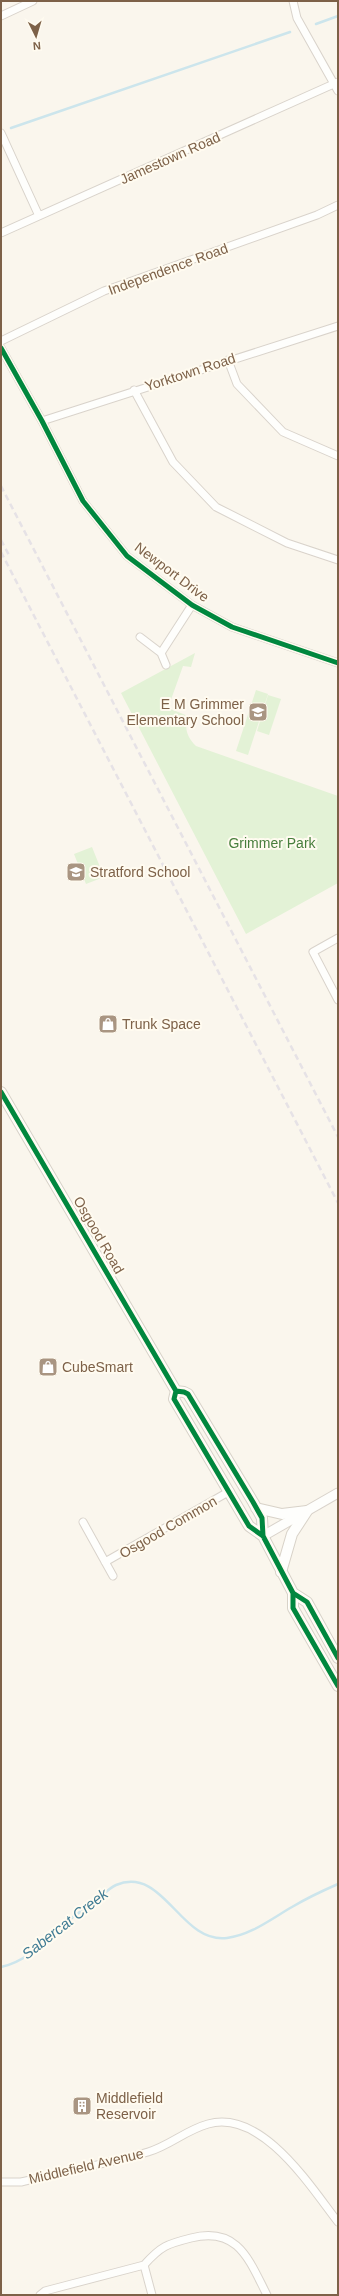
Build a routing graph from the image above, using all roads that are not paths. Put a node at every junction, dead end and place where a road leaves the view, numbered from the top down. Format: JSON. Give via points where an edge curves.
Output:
{"nodes":[{"id":1,"x":33,"y":1,"type":"edge"},
{"id":2,"x":293,"y":1,"type":"edge"},
{"id":3,"x":1,"y":16,"type":"edge"},
{"id":4,"x":336,"y":83,"type":"edge"},
{"id":5,"x":338,"y":91,"type":"edge"},
{"id":6,"x":1,"y":133,"type":"edge"},
{"id":7,"x":338,"y":205,"type":"edge"},
{"id":8,"x":39,"y":216,"type":"junction"},
{"id":9,"x":1,"y":233,"type":"edge"},
{"id":10,"x":338,"y":326,"type":"edge"},
{"id":11,"x":1,"y":341,"type":"edge"},
{"id":12,"x":1,"y":348,"type":"edge"},
{"id":13,"x":228,"y":360,"type":"junction"},
{"id":14,"x":134,"y":390,"type":"junction"},
{"id":15,"x":42,"y":421,"type":"junction"},
{"id":16,"x":338,"y":456,"type":"edge"},
{"id":17,"x":338,"y":560,"type":"edge"},
{"id":18,"x":192,"y":605,"type":"junction"},
{"id":19,"x":140,"y":637,"type":"dead end"},
{"id":20,"x":161,"y":653,"type":"junction"},
{"id":21,"x":338,"y":663,"type":"edge"},
{"id":22,"x":166,"y":665,"type":"dead end"},
{"id":23,"x":338,"y":938,"type":"edge"},
{"id":24,"x":338,"y":1000,"type":"edge"},
{"id":25,"x":1,"y":1092,"type":"edge"},
{"id":26,"x":176,"y":1391,"type":"junction"},
{"id":27,"x":230,"y":1491,"type":"junction"},
{"id":28,"x":338,"y":1493,"type":"edge"},
{"id":29,"x":256,"y":1508,"type":"junction"},
{"id":30,"x":307,"y":1511,"type":"junction"},
{"id":31,"x":82,"y":1522,"type":"dead end"},
{"id":32,"x":263,"y":1536,"type":"junction"},
{"id":33,"x":105,"y":1562,"type":"junction"},
{"id":34,"x":281,"y":1572,"type":"junction"},
{"id":35,"x":112,"y":1576,"type":"dead end"},
{"id":36,"x":292,"y":1592,"type":"junction"},
{"id":37,"x":338,"y":1658,"type":"edge"},
{"id":38,"x":338,"y":1686,"type":"edge"},
{"id":39,"x":1,"y":2182,"type":"edge"},
{"id":40,"x":338,"y":2222,"type":"edge"},
{"id":41,"x":144,"y":2265,"type":"junction"},
{"id":42,"x":40,"y":2295,"type":"edge"},
{"id":43,"x":152,"y":2295,"type":"edge"},
{"id":44,"x":267,"y":2295,"type":"edge"}],
"edges":[{"from":1,"to":3,"type":"street"},
{"from":2,"to":4,"type":"street","via":[[297,18]]},
{"from":4,"to":5,"type":"street"},
{"from":4,"to":8,"type":"street","name":"Jamestown Road"},
{"from":6,"to":8,"type":"street"},
{"from":7,"to":11,"type":"street","name":"Independence Road","via":[[317,216],[104,292]]},
{"from":8,"to":9,"type":"street","name":"Jamestown Road"},
{"from":10,"to":13,"type":"street","name":"Yorktown Road"},
{"from":12,"to":15,"type":"street","name":"Newport Drive"},
{"from":13,"to":14,"type":"street","name":"Yorktown Road"},
{"from":13,"to":16,"type":"street","via":[[237,384],[283,432]]},
{"from":14,"to":15,"type":"street","name":"Yorktown Road"},
{"from":14,"to":17,"type":"street","via":[[174,462],[216,507],[287,543]]},
{"from":15,"to":18,"type":"street","name":"Newport Drive","via":[[83,501],[122,550]]},
{"from":18,"to":20,"type":"street"},
{"from":18,"to":21,"type":"street","name":"Newport Drive","via":[[232,626]]},
{"from":19,"to":20,"type":"street"},
{"from":20,"to":22,"type":"street"},
{"from":23,"to":24,"type":"street","via":[[313,952]]},
{"from":25,"to":26,"type":"main road","name":"Osgood Road"},
{"from":26,"to":27,"type":"main road","name":"Osgood Road","via":[[174,1399]]},
{"from":26,"to":29,"type":"main road","name":"Osgood Road","via":[[188,1394]]},
{"from":27,"to":32,"type":"main road","name":"Osgood Road","via":[[249,1526]]},
{"from":27,"to":33,"type":"street","name":"Osgood Common"},
{"from":28,"to":30,"type":"street"},
{"from":29,"to":30,"type":"main road","via":[[282,1514]]},
{"from":29,"to":32,"type":"main road","name":"Osgood Road","via":[[262,1518]]},
{"from":30,"to":32,"type":"street"},
{"from":30,"to":34,"type":"main road","via":[[292,1534]]},
{"from":31,"to":33,"type":"street","name":"Osgood Common"},
{"from":32,"to":34,"type":"main road","name":"Osgood Road"},
{"from":33,"to":35,"type":"street","name":"Osgood Common"},
{"from":34,"to":36,"type":"main road","name":"Osgood Road"},
{"from":36,"to":37,"type":"main road","name":"Osgood Road","via":[[307,1602]]},
{"from":36,"to":38,"type":"main road","name":"Osgood Road","via":[[293,1608]]},
{"from":39,"to":40,"type":"street","name":"Middlefield Avenue","via":[[21,2182],[150,2152],[202,2126],[231,2121],[250,2129],[293,2163]]},
{"from":41,"to":42,"type":"street","via":[[45,2291]]},
{"from":41,"to":43,"type":"street"},
{"from":41,"to":44,"type":"street","via":[[166,2244],[198,2236],[218,2236],[229,2240],[247,2256]]}]}
